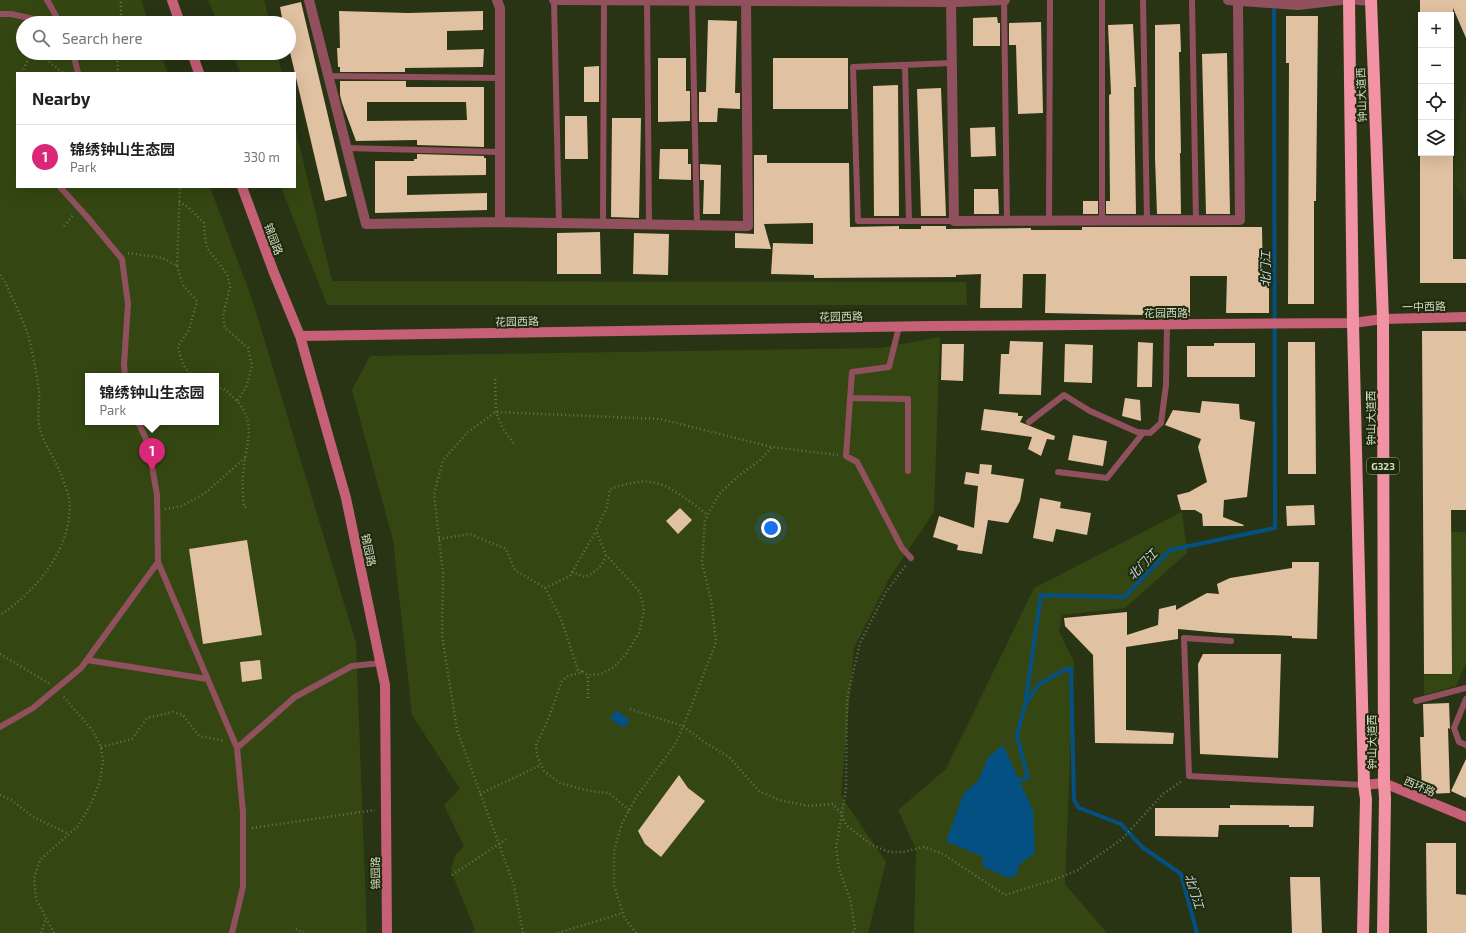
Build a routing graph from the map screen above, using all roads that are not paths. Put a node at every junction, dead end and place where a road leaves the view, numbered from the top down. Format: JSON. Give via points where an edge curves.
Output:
{"nodes":[{"id":1,"x":47,"y":0,"type":"edge"},
{"id":2,"x":172,"y":0,"type":"edge"},
{"id":3,"x":309,"y":0,"type":"edge"},
{"id":4,"x":497,"y":0,"type":"edge"},
{"id":5,"x":554,"y":0,"type":"edge"},
{"id":6,"x":604,"y":0,"type":"edge"},
{"id":7,"x":647,"y":0,"type":"edge"},
{"id":8,"x":1005,"y":0,"type":"edge"},
{"id":9,"x":1050,"y":0,"type":"edge"},
{"id":10,"x":1102,"y":0,"type":"edge"},
{"id":11,"x":1143,"y":0,"type":"edge"},
{"id":12,"x":1192,"y":0,"type":"edge"},
{"id":13,"x":1341,"y":0,"type":"edge"},
{"id":14,"x":1349,"y":0,"type":"edge"},
{"id":15,"x":1358,"y":0,"type":"edge"},
{"id":16,"x":692,"y":1,"type":"edge"},
{"id":17,"x":746,"y":1,"type":"edge"},
{"id":18,"x":951,"y":1,"type":"edge"},
{"id":19,"x":1233,"y":1,"type":"edge"},
{"id":20,"x":1371,"y":1,"type":"edge"},
{"id":21,"x":0,"y":14,"type":"edge"},
{"id":22,"x":21,"y":16,"type":"edge"},
{"id":23,"x":56,"y":16,"type":"edge"},
{"id":24,"x":178,"y":16,"type":"edge"},
{"id":25,"x":75,"y":60,"type":"edge"},
{"id":26,"x":194,"y":60,"type":"edge"},
{"id":27,"x":952,"y":63,"type":"junction"},
{"id":28,"x":905,"y":65,"type":"junction"},
{"id":29,"x":78,"y":72,"type":"edge"},
{"id":30,"x":199,"y":72,"type":"edge"},
{"id":31,"x":328,"y":76,"type":"junction"},
{"id":32,"x":500,"y":78,"type":"junction"},
{"id":33,"x":346,"y":148,"type":"junction"},
{"id":34,"x":500,"y":152,"type":"junction"},
{"id":35,"x":61,"y":188,"type":"edge"},
{"id":36,"x":242,"y":188,"type":"edge"},
{"id":37,"x":954,"y":220,"type":"junction"},
{"id":38,"x":1007,"y":220,"type":"junction"},
{"id":39,"x":1049,"y":220,"type":"junction"},
{"id":40,"x":1102,"y":220,"type":"junction"},
{"id":41,"x":1147,"y":220,"type":"junction"},
{"id":42,"x":1196,"y":220,"type":"junction"},
{"id":43,"x":909,"y":221,"type":"junction"},
{"id":44,"x":500,"y":222,"type":"junction"},
{"id":45,"x":559,"y":223,"type":"junction"},
{"id":46,"x":603,"y":224,"type":"junction"},
{"id":47,"x":649,"y":224,"type":"junction"},
{"id":48,"x":697,"y":225,"type":"junction"},
{"id":49,"x":1466,"y":318,"type":"edge"},
{"id":50,"x":1383,"y":319,"type":"junction"},
{"id":51,"x":1353,"y":323,"type":"junction"},
{"id":52,"x":1166,"y":324,"type":"junction"},
{"id":53,"x":900,"y":327,"type":"junction"},
{"id":54,"x":300,"y":336,"type":"junction"},
{"id":55,"x":125,"y":373,"type":"edge"},
{"id":56,"x":850,"y":398,"type":"junction"},
{"id":57,"x":1029,"y":422,"type":"dead end"},
{"id":58,"x":139,"y":425,"type":"edge"},
{"id":59,"x":1143,"y":432,"type":"junction"},
{"id":60,"x":908,"y":471,"type":"dead end"},
{"id":61,"x":1058,"y":472,"type":"dead end"},
{"id":62,"x":911,"y":558,"type":"road end"},
{"id":63,"x":158,"y":562,"type":"junction"},
{"id":64,"x":1231,"y":641,"type":"dead end"},
{"id":65,"x":87,"y":660,"type":"junction"},
{"id":66,"x":381,"y":663,"type":"junction"},
{"id":67,"x":207,"y":679,"type":"junction"},
{"id":68,"x":1466,"y":688,"type":"edge"},
{"id":69,"x":1466,"y":699,"type":"edge"},
{"id":70,"x":1416,"y":702,"type":"dead end"},
{"id":71,"x":0,"y":727,"type":"edge"},
{"id":72,"x":236,"y":745,"type":"junction"},
{"id":73,"x":1466,"y":746,"type":"edge"},
{"id":74,"x":1384,"y":783,"type":"junction"},
{"id":75,"x":1364,"y":785,"type":"junction"},
{"id":76,"x":1466,"y":818,"type":"edge"},
{"id":77,"x":232,"y":933,"type":"edge"},
{"id":78,"x":387,"y":933,"type":"edge"},
{"id":79,"x":1363,"y":933,"type":"edge"},
{"id":80,"x":1383,"y":933,"type":"edge"}],
"edges":[{"from":1,"to":23,"type":"lane"},
{"from":2,"to":24,"type":"street"},
{"from":3,"to":31,"type":"street"},
{"from":4,"to":32,"type":"street","via":[[500,8]]},
{"from":5,"to":6,"type":"street"},
{"from":5,"to":45,"type":"lane"},
{"from":6,"to":7,"type":"street"},
{"from":6,"to":46,"type":"lane"},
{"from":7,"to":16,"type":"street"},
{"from":7,"to":47,"type":"lane"},
{"from":8,"to":18,"type":"street"},
{"from":8,"to":38,"type":"lane"},
{"from":9,"to":39,"type":"lane"},
{"from":10,"to":40,"type":"lane"},
{"from":11,"to":41,"type":"lane"},
{"from":12,"to":42,"type":"lane"},
{"from":13,"to":19,"type":"street","via":[[1298,5]]},
{"from":14,"to":51,"type":"highway","name":"钟山大道西","number":"G323"},
{"from":15,"to":20,"type":"street"},
{"from":16,"to":17,"type":"street"},
{"from":16,"to":48,"type":"lane"},
{"from":17,"to":18,"type":"street"},
{"from":17,"to":48,"type":"street","via":[[748,226]]},
{"from":18,"to":27,"type":"street"},
{"from":19,"to":42,"type":"street","via":[[1240,220]]},
{"from":20,"to":50,"type":"highway","name":"钟山大道西","number":"G323"},
{"from":21,"to":22,"type":"lane"},
{"from":25,"to":29,"type":"lane"},
{"from":26,"to":30,"type":"street"},
{"from":27,"to":28,"type":"lane"},
{"from":27,"to":37,"type":"street"},
{"from":28,"to":43,"type":"lane"},
{"from":28,"to":43,"type":"lane","via":[[853,66],[858,221]]},
{"from":31,"to":32,"type":"lane"},
{"from":31,"to":33,"type":"street"},
{"from":32,"to":34,"type":"street"},
{"from":33,"to":34,"type":"lane"},
{"from":33,"to":44,"type":"street","via":[[366,224]]},
{"from":34,"to":44,"type":"street"},
{"from":35,"to":55,"type":"lane","via":[[122,259],[128,304]]},
{"from":36,"to":54,"type":"street","name":"锦园路"},
{"from":37,"to":38,"type":"street"},
{"from":37,"to":43,"type":"lane"},
{"from":38,"to":39,"type":"street"},
{"from":39,"to":40,"type":"street"},
{"from":40,"to":41,"type":"street"},
{"from":41,"to":42,"type":"street"},
{"from":44,"to":45,"type":"street"},
{"from":45,"to":46,"type":"street"},
{"from":46,"to":47,"type":"street"},
{"from":47,"to":48,"type":"street"},
{"from":49,"to":50,"type":"street","name":"一中西路"},
{"from":50,"to":51,"type":"street","name":"花园西路"},
{"from":50,"to":74,"type":"highway","name":"钟山大道西","number":"G323"},
{"from":51,"to":52,"type":"street","name":"花园西路"},
{"from":51,"to":75,"type":"highway","name":"钟山大道西","number":"G323"},
{"from":52,"to":53,"type":"street","name":"花园西路"},
{"from":52,"to":59,"type":"lane","via":[[1166,385],[1161,423],[1150,433]]},
{"from":53,"to":54,"type":"street","name":"花园西路"},
{"from":53,"to":56,"type":"lane","via":[[889,367],[852,372]]},
{"from":54,"to":66,"type":"street","name":"锦园路","via":[[346,498]]},
{"from":56,"to":60,"type":"lane","via":[[908,399]]},
{"from":56,"to":62,"type":"lane","via":[[846,456],[857,462],[902,548]]},
{"from":57,"to":59,"type":"lane","via":[[1064,395],[1090,411],[1137,432]]},
{"from":58,"to":63,"type":"lane","via":[[148,443],[157,496]]},
{"from":59,"to":61,"type":"lane","via":[[1107,478]]},
{"from":63,"to":65,"type":"lane"},
{"from":63,"to":67,"type":"lane"},
{"from":64,"to":75,"type":"lane","via":[[1184,638],[1189,776]]},
{"from":65,"to":67,"type":"lane"},
{"from":65,"to":71,"type":"lane","via":[[34,708]]},
{"from":66,"to":72,"type":"lane","via":[[352,666],[295,697]]},
{"from":66,"to":78,"type":"street","name":"锦园路","via":[[385,685]]},
{"from":67,"to":72,"type":"lane"},
{"from":68,"to":70,"type":"lane"},
{"from":69,"to":73,"type":"lane","via":[[1454,728],[1459,742]]},
{"from":72,"to":77,"type":"lane","via":[[243,812],[243,887]]},
{"from":74,"to":75,"type":"street","name":"西环路"},
{"from":74,"to":76,"type":"street","name":"西环路"},
{"from":74,"to":80,"type":"highway","name":"钟山大道西","number":"G323"},
{"from":75,"to":79,"type":"highway","name":"钟山大道西","number":"G323","via":[[1366,799]]}]}
